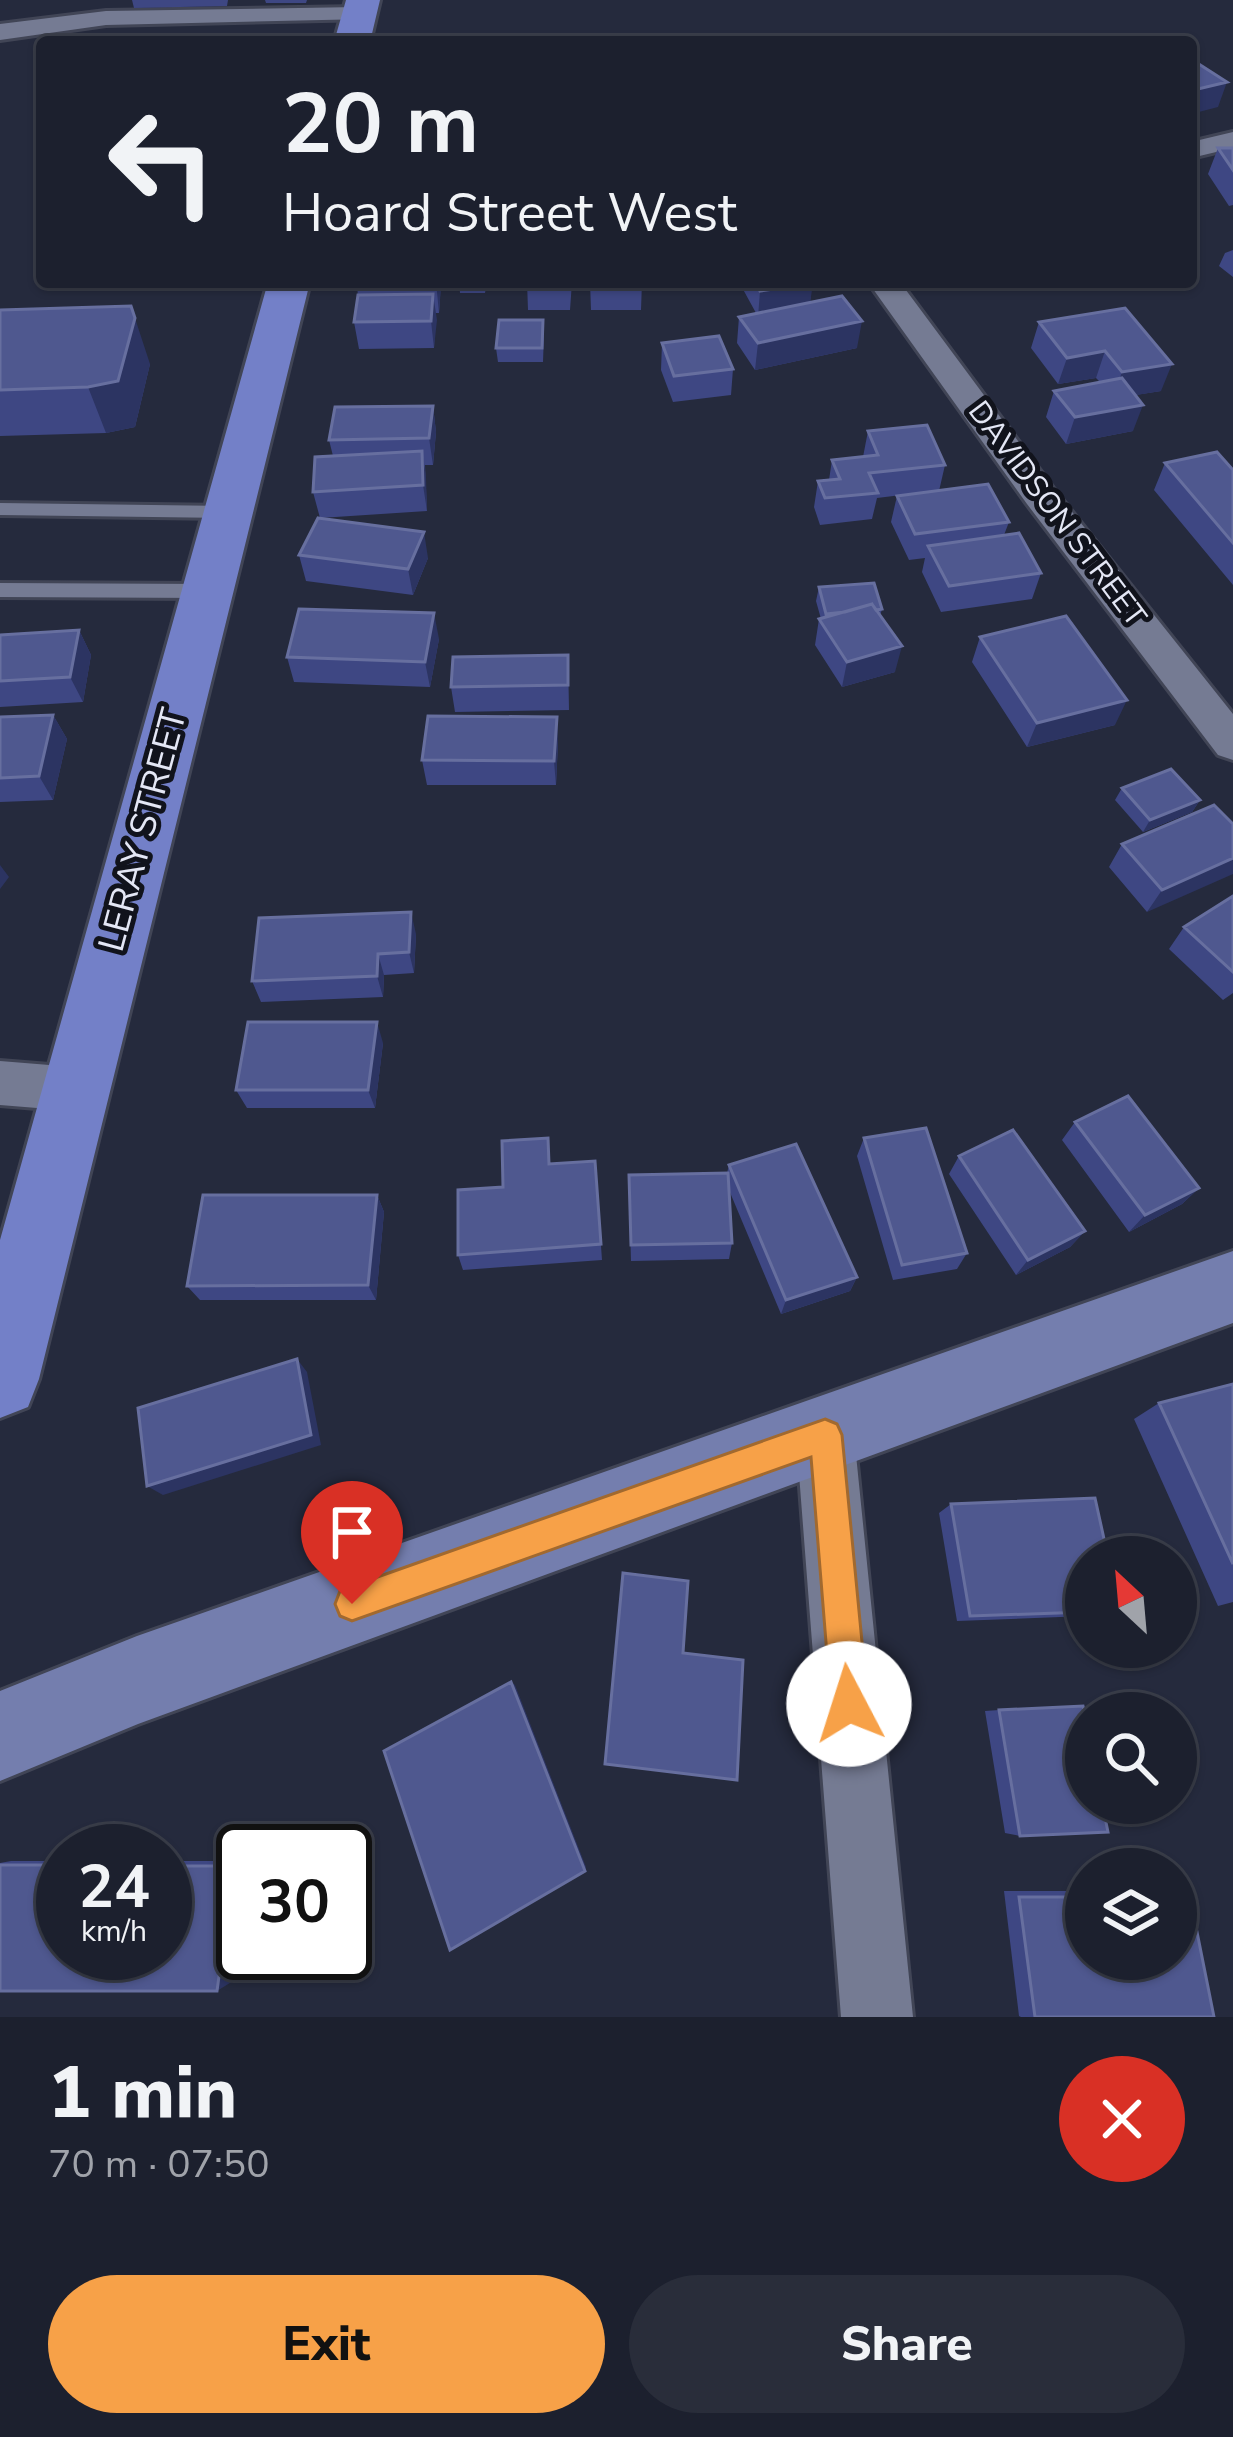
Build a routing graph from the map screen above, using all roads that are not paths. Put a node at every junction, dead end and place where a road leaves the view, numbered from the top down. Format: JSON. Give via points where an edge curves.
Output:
{"nodes":[{"id":1,"x":358,"y":19,"type":"edge"},
{"id":2,"x":0,"y":32,"type":"edge"},
{"id":3,"x":1233,"y":140,"type":"edge"},
{"id":4,"x":1197,"y":149,"type":"edge"},
{"id":5,"x":287,"y":288,"type":"edge"},
{"id":6,"x":888,"y":288,"type":"edge"},
{"id":7,"x":0,"y":508,"type":"edge"},
{"id":8,"x":228,"y":512,"type":"junction"},
{"id":9,"x":0,"y":590,"type":"edge"},
{"id":10,"x":206,"y":591,"type":"junction"},
{"id":11,"x":1233,"y":744,"type":"edge"},
{"id":12,"x":0,"y":1083,"type":"edge"},
{"id":13,"x":74,"y":1089,"type":"junction"},
{"id":14,"x":1233,"y":1287,"type":"edge"},
{"id":15,"x":0,"y":1379,"type":"edge"},
{"id":16,"x":825,"y":1435,"type":"junction"},
{"id":17,"x":0,"y":1736,"type":"edge"},
{"id":18,"x":877,"y":2017,"type":"edge"}],
"edges":[{"from":1,"to":2,"type":"street","via":[[106,18]]},
{"from":3,"to":4,"type":"street"},
{"from":5,"to":8,"type":"main road","name":"LERAY STREET"},
{"from":6,"to":11,"type":"street","name":"DAVIDSON STREET"},
{"from":7,"to":8,"type":"lane"},
{"from":8,"to":10,"type":"main road","name":"LERAY STREET"},
{"from":9,"to":10,"type":"lane"},
{"from":10,"to":13,"type":"main road","name":"LERAY STREET"},
{"from":12,"to":13,"type":"street"},
{"from":13,"to":15,"type":"main road","name":"LERAY STREET"},
{"from":14,"to":16,"type":"street"},
{"from":16,"to":17,"type":"street"},
{"from":16,"to":18,"type":"street"}]}
